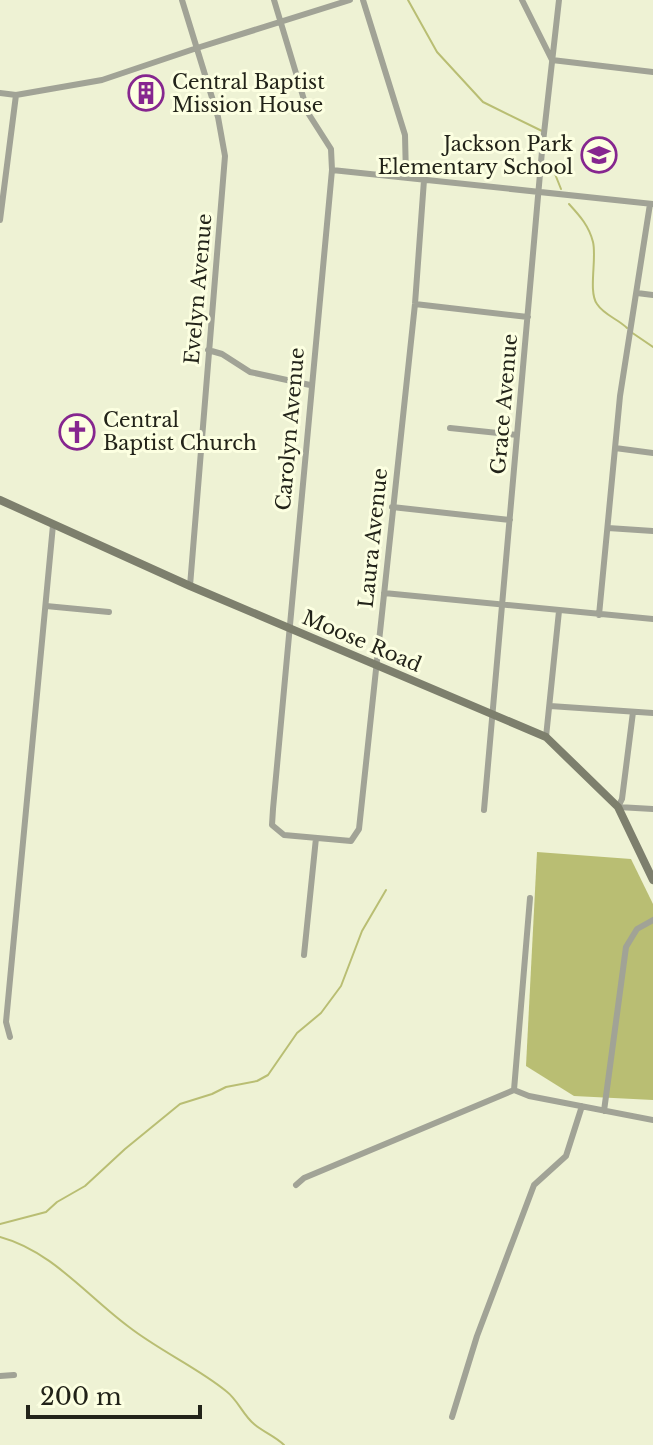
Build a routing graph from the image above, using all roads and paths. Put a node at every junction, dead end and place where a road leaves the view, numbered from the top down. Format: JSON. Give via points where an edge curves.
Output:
{"nodes":[{"id":1,"x":182,"y":0,"type":"edge"},
{"id":2,"x":274,"y":0,"type":"edge"},
{"id":3,"x":350,"y":0,"type":"edge"},
{"id":4,"x":363,"y":0,"type":"edge"},
{"id":5,"x":522,"y":0,"type":"edge"},
{"id":6,"x":559,"y":0,"type":"edge"},
{"id":7,"x":280,"y":22,"type":"junction"},
{"id":8,"x":197,"y":48,"type":"junction"},
{"id":9,"x":552,"y":60,"type":"junction"},
{"id":10,"x":653,"y":72,"type":"edge"},
{"id":11,"x":0,"y":93,"type":"edge"},
{"id":12,"x":16,"y":95,"type":"junction"},
{"id":13,"x":332,"y":170,"type":"junction"},
{"id":14,"x":406,"y":177,"type":"junction"},
{"id":15,"x":424,"y":180,"type":"junction"},
{"id":16,"x":2,"y":181,"type":"edge"},
{"id":17,"x":539,"y":192,"type":"junction"},
{"id":18,"x":652,"y":204,"type":"edge"},
{"id":19,"x":0,"y":220,"type":"edge"},
{"id":20,"x":637,"y":293,"type":"junction"},
{"id":21,"x":653,"y":295,"type":"edge"},
{"id":22,"x":415,"y":304,"type":"junction"},
{"id":23,"x":528,"y":317,"type":"junction"},
{"id":24,"x":208,"y":350,"type":"junction"},
{"id":25,"x":310,"y":385,"type":"junction"},
{"id":26,"x":450,"y":428,"type":"dead end"},
{"id":27,"x":517,"y":435,"type":"junction"},
{"id":28,"x":615,"y":448,"type":"junction"},
{"id":29,"x":653,"y":453,"type":"edge"},
{"id":30,"x":0,"y":500,"type":"edge"},
{"id":31,"x":392,"y":507,"type":"junction"},
{"id":32,"x":510,"y":520,"type":"junction"},
{"id":33,"x":53,"y":525,"type":"junction"},
{"id":34,"x":608,"y":528,"type":"junction"},
{"id":35,"x":653,"y":531,"type":"edge"},
{"id":36,"x":190,"y":586,"type":"junction"},
{"id":37,"x":384,"y":593,"type":"junction"},
{"id":38,"x":502,"y":605,"type":"junction"},
{"id":39,"x":46,"y":606,"type":"junction"},
{"id":40,"x":559,"y":611,"type":"junction"},
{"id":41,"x":109,"y":612,"type":"dead end"},
{"id":42,"x":599,"y":615,"type":"junction"},
{"id":43,"x":653,"y":619,"type":"edge"},
{"id":44,"x":288,"y":628,"type":"junction"},
{"id":45,"x":376,"y":665,"type":"junction"},
{"id":46,"x":550,"y":706,"type":"junction"},
{"id":47,"x":633,"y":712,"type":"junction"},
{"id":48,"x":492,"y":713,"type":"junction"},
{"id":49,"x":653,"y":713,"type":"edge"},
{"id":50,"x":546,"y":737,"type":"junction"},
{"id":51,"x":618,"y":807,"type":"junction"},
{"id":52,"x":653,"y":809,"type":"edge"},
{"id":53,"x":484,"y":810,"type":"dead end"},
{"id":54,"x":316,"y":838,"type":"junction"},
{"id":55,"x":653,"y":880,"type":"edge"},
{"id":56,"x":530,"y":898,"type":"dead end"},
{"id":57,"x":653,"y":920,"type":"edge"},
{"id":58,"x":304,"y":955,"type":"dead end"},
{"id":59,"x":10,"y":1037,"type":"dead end"},
{"id":60,"x":514,"y":1090,"type":"junction"},
{"id":61,"x":582,"y":1106,"type":"junction"},
{"id":62,"x":604,"y":1111,"type":"junction"},
{"id":63,"x":653,"y":1120,"type":"edge"},
{"id":64,"x":296,"y":1185,"type":"dead end"},
{"id":65,"x":14,"y":1375,"type":"dead end"},
{"id":66,"x":0,"y":1376,"type":"edge"},
{"id":67,"x":452,"y":1417,"type":"dead end"}],
"edges":[{"from":1,"to":8,"type":"street","name":"Evelyn Avenue"},
{"from":2,"to":7,"type":"street","name":"Carolyn Avenue"},
{"from":3,"to":7,"type":"street"},
{"from":4,"to":14,"type":"street","via":[[405,135]]},
{"from":5,"to":9,"type":"street"},
{"from":6,"to":9,"type":"street","name":"Grace Avenue"},
{"from":7,"to":8,"type":"street"},
{"from":7,"to":13,"type":"street","name":"Carolyn Avenue","via":[[308,113],[331,149]]},
{"from":8,"to":12,"type":"street","via":[[102,80]]},
{"from":8,"to":24,"type":"street","name":"Evelyn Avenue","via":[[225,156]]},
{"from":9,"to":10,"type":"street"},
{"from":9,"to":17,"type":"street","name":"Grace Avenue"},
{"from":11,"to":12,"type":"street"},
{"from":12,"to":16,"type":"street"},
{"from":13,"to":14,"type":"street"},
{"from":13,"to":25,"type":"street","name":"Carolyn Avenue"},
{"from":14,"to":15,"type":"street"},
{"from":15,"to":17,"type":"street"},
{"from":15,"to":22,"type":"street","name":"Laura Avenue"},
{"from":16,"to":19,"type":"street"},
{"from":17,"to":18,"type":"street"},
{"from":17,"to":23,"type":"street","name":"Grace Avenue"},
{"from":18,"to":20,"type":"street"},
{"from":20,"to":21,"type":"street"},
{"from":20,"to":28,"type":"street"},
{"from":22,"to":23,"type":"street"},
{"from":22,"to":31,"type":"street","name":"Laura Avenue"},
{"from":23,"to":27,"type":"street","name":"Grace Avenue"},
{"from":24,"to":25,"type":"street","via":[[250,372]]},
{"from":24,"to":36,"type":"street","name":"Evelyn Avenue"},
{"from":25,"to":44,"type":"street","name":"Carolyn Avenue"},
{"from":26,"to":27,"type":"street"},
{"from":27,"to":32,"type":"street","name":"Grace Avenue"},
{"from":28,"to":29,"type":"street"},
{"from":28,"to":34,"type":"street"},
{"from":30,"to":33,"type":"street","name":"Moose Road"},
{"from":31,"to":32,"type":"street"},
{"from":31,"to":37,"type":"street","name":"Laura Avenue"},
{"from":32,"to":38,"type":"street","name":"Grace Avenue"},
{"from":33,"to":36,"type":"street","name":"Moose Road"},
{"from":33,"to":39,"type":"street"},
{"from":34,"to":35,"type":"street"},
{"from":34,"to":42,"type":"street"},
{"from":36,"to":44,"type":"street","name":"Moose Road"},
{"from":37,"to":38,"type":"street"},
{"from":37,"to":45,"type":"street","name":"Laura Avenue"},
{"from":38,"to":40,"type":"street"},
{"from":38,"to":48,"type":"street","name":"Grace Avenue"},
{"from":39,"to":41,"type":"street"},
{"from":39,"to":59,"type":"street","via":[[8,992]]},
{"from":40,"to":42,"type":"street"},
{"from":40,"to":46,"type":"street"},
{"from":42,"to":43,"type":"street"},
{"from":44,"to":45,"type":"street","name":"Moose Road"},
{"from":44,"to":54,"type":"street","name":"Carolyn Avenue","via":[[272,825],[284,835]]},
{"from":45,"to":48,"type":"street","name":"Moose Road"},
{"from":45,"to":54,"type":"street","name":"Laura Avenue","via":[[359,829],[351,841]]},
{"from":46,"to":47,"type":"street"},
{"from":46,"to":50,"type":"street"},
{"from":47,"to":49,"type":"street"},
{"from":47,"to":51,"type":"street"},
{"from":48,"to":50,"type":"street","name":"Moose Road"},
{"from":48,"to":53,"type":"street","name":"Grace Avenue"},
{"from":50,"to":51,"type":"street","name":"Moose Road"},
{"from":51,"to":52,"type":"street"},
{"from":51,"to":55,"type":"street","name":"Moose Road"},
{"from":54,"to":58,"type":"street"},
{"from":56,"to":60,"type":"street"},
{"from":57,"to":62,"type":"street","via":[[637,929],[626,947]]},
{"from":60,"to":61,"type":"street"},
{"from":60,"to":64,"type":"street"},
{"from":61,"to":62,"type":"street"},
{"from":61,"to":67,"type":"street","via":[[566,1156],[534,1185]]},
{"from":62,"to":63,"type":"street"},
{"from":65,"to":66,"type":"street"}]}
